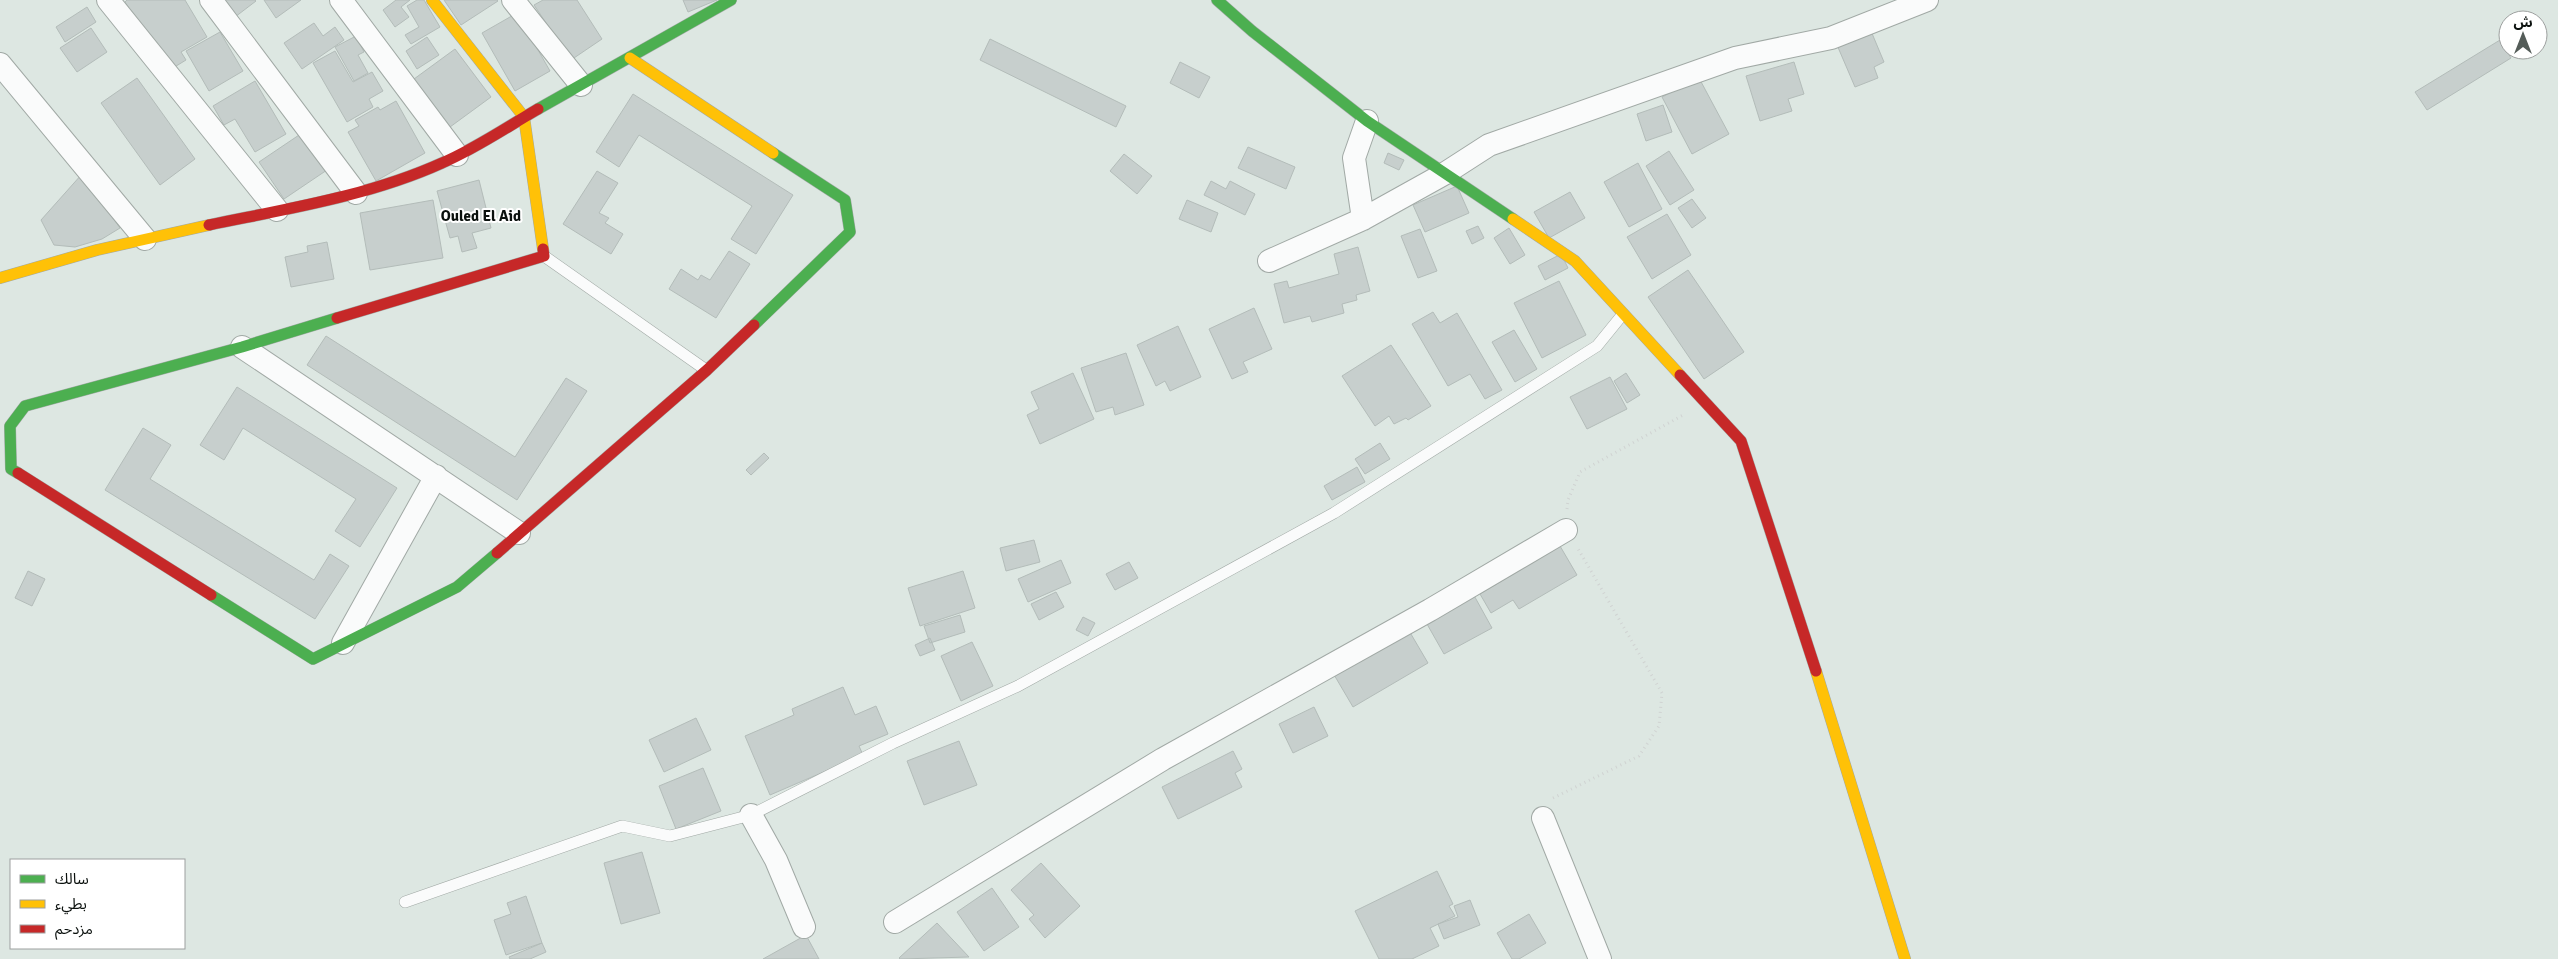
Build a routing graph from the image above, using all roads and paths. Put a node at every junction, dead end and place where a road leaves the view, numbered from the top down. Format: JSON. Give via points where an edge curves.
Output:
{"nodes":[{"id":1,"x":108,"y":0,"type":"edge"},
{"id":2,"x":211,"y":0,"type":"edge"},
{"id":3,"x":341,"y":0,"type":"edge"},
{"id":4,"x":432,"y":0,"type":"edge"},
{"id":5,"x":513,"y":0,"type":"edge"},
{"id":6,"x":731,"y":0,"type":"edge"},
{"id":7,"x":1217,"y":0,"type":"edge"},
{"id":8,"x":1927,"y":0,"type":"edge"},
{"id":9,"x":630,"y":58,"type":"junction"},
{"id":10,"x":0,"y":64,"type":"edge"},
{"id":11,"x":581,"y":85,"type":"junction"},
{"id":12,"x":524,"y":117,"type":"junction"},
{"id":13,"x":1367,"y":121,"type":"junction"},
{"id":14,"x":457,"y":155,"type":"junction"},
{"id":15,"x":1444,"y":174,"type":"junction"},
{"id":16,"x":356,"y":193,"type":"junction"},
{"id":17,"x":277,"y":210,"type":"junction"},
{"id":18,"x":1363,"y":219,"type":"junction"},
{"id":19,"x":145,"y":239,"type":"junction"},
{"id":20,"x":544,"y":256,"type":"junction"},
{"id":21,"x":1269,"y":261,"type":"dead end"},
{"id":22,"x":0,"y":278,"type":"edge"},
{"id":23,"x":1623,"y":314,"type":"junction"},
{"id":24,"x":242,"y":347,"type":"junction"},
{"id":25,"x":707,"y":370,"type":"junction"},
{"id":26,"x":1705,"y":403,"type":"junction"},
{"id":27,"x":436,"y":476,"type":"junction"},
{"id":28,"x":1566,"y":530,"type":"junction"},
{"id":29,"x":519,"y":533,"type":"junction"},
{"id":30,"x":343,"y":643,"type":"junction"},
{"id":31,"x":751,"y":815,"type":"junction"},
{"id":32,"x":1544,"y":818,"type":"joint"},
{"id":33,"x":405,"y":902,"type":"dead end"},
{"id":34,"x":895,"y":922,"type":"dead end"},
{"id":35,"x":804,"y":927,"type":"dead end"},
{"id":36,"x":1600,"y":959,"type":"edge"},
{"id":37,"x":1905,"y":959,"type":"edge"}],
"edges":[{"from":1,"to":17,"type":"street"},
{"from":2,"to":16,"type":"street"},
{"from":3,"to":14,"type":"street"},
{"from":4,"to":12,"type":"street"},
{"from":5,"to":11,"type":"street"},
{"from":6,"to":9,"type":"street"},
{"from":7,"to":13,"type":"street"},
{"from":8,"to":15,"type":"street","via":[[1831,38],[1735,58],[1489,145]]},
{"from":9,"to":11,"type":"street"},
{"from":9,"to":25,"type":"street","via":[[845,200],[850,232]]},
{"from":10,"to":19,"type":"street"},
{"from":11,"to":12,"type":"street"},
{"from":12,"to":14,"type":"street"},
{"from":12,"to":20,"type":"street"},
{"from":13,"to":15,"type":"street"},
{"from":13,"to":18,"type":"street","via":[[1354,158]]},
{"from":14,"to":16,"type":"street","via":[[419,173]]},
{"from":15,"to":18,"type":"street"},
{"from":15,"to":23,"type":"street","via":[[1575,261]]},
{"from":16,"to":17,"type":"street"},
{"from":17,"to":19,"type":"street"},
{"from":18,"to":21,"type":"street"},
{"from":19,"to":22,"type":"street"},
{"from":20,"to":24,"type":"street"},
{"from":20,"to":25,"type":"lane"},
{"from":23,"to":26,"type":"street"},
{"from":23,"to":31,"type":"lane","via":[[1597,346],[1334,513],[1018,686],[894,743]]},
{"from":24,"to":27,"type":"street"},
{"from":24,"to":30,"type":"street","via":[[25,406],[10,426],[11,469],[312,659]]},
{"from":25,"to":29,"type":"street"},
{"from":26,"to":28,"type":"path","via":[[1580,472],[1568,500]]},
{"from":26,"to":37,"type":"street","via":[[1741,441]]},
{"from":27,"to":29,"type":"street"},
{"from":27,"to":30,"type":"street"},
{"from":28,"to":32,"type":"path","via":[[1662,693],[1659,726],[1639,756],[1551,799]]},
{"from":28,"to":34,"type":"street","via":[[1163,759]]},
{"from":29,"to":30,"type":"street","via":[[457,587]]},
{"from":31,"to":33,"type":"lane","via":[[670,836],[622,826]]},
{"from":31,"to":35,"type":"street","via":[[776,860]]},
{"from":32,"to":36,"type":"street"}]}
